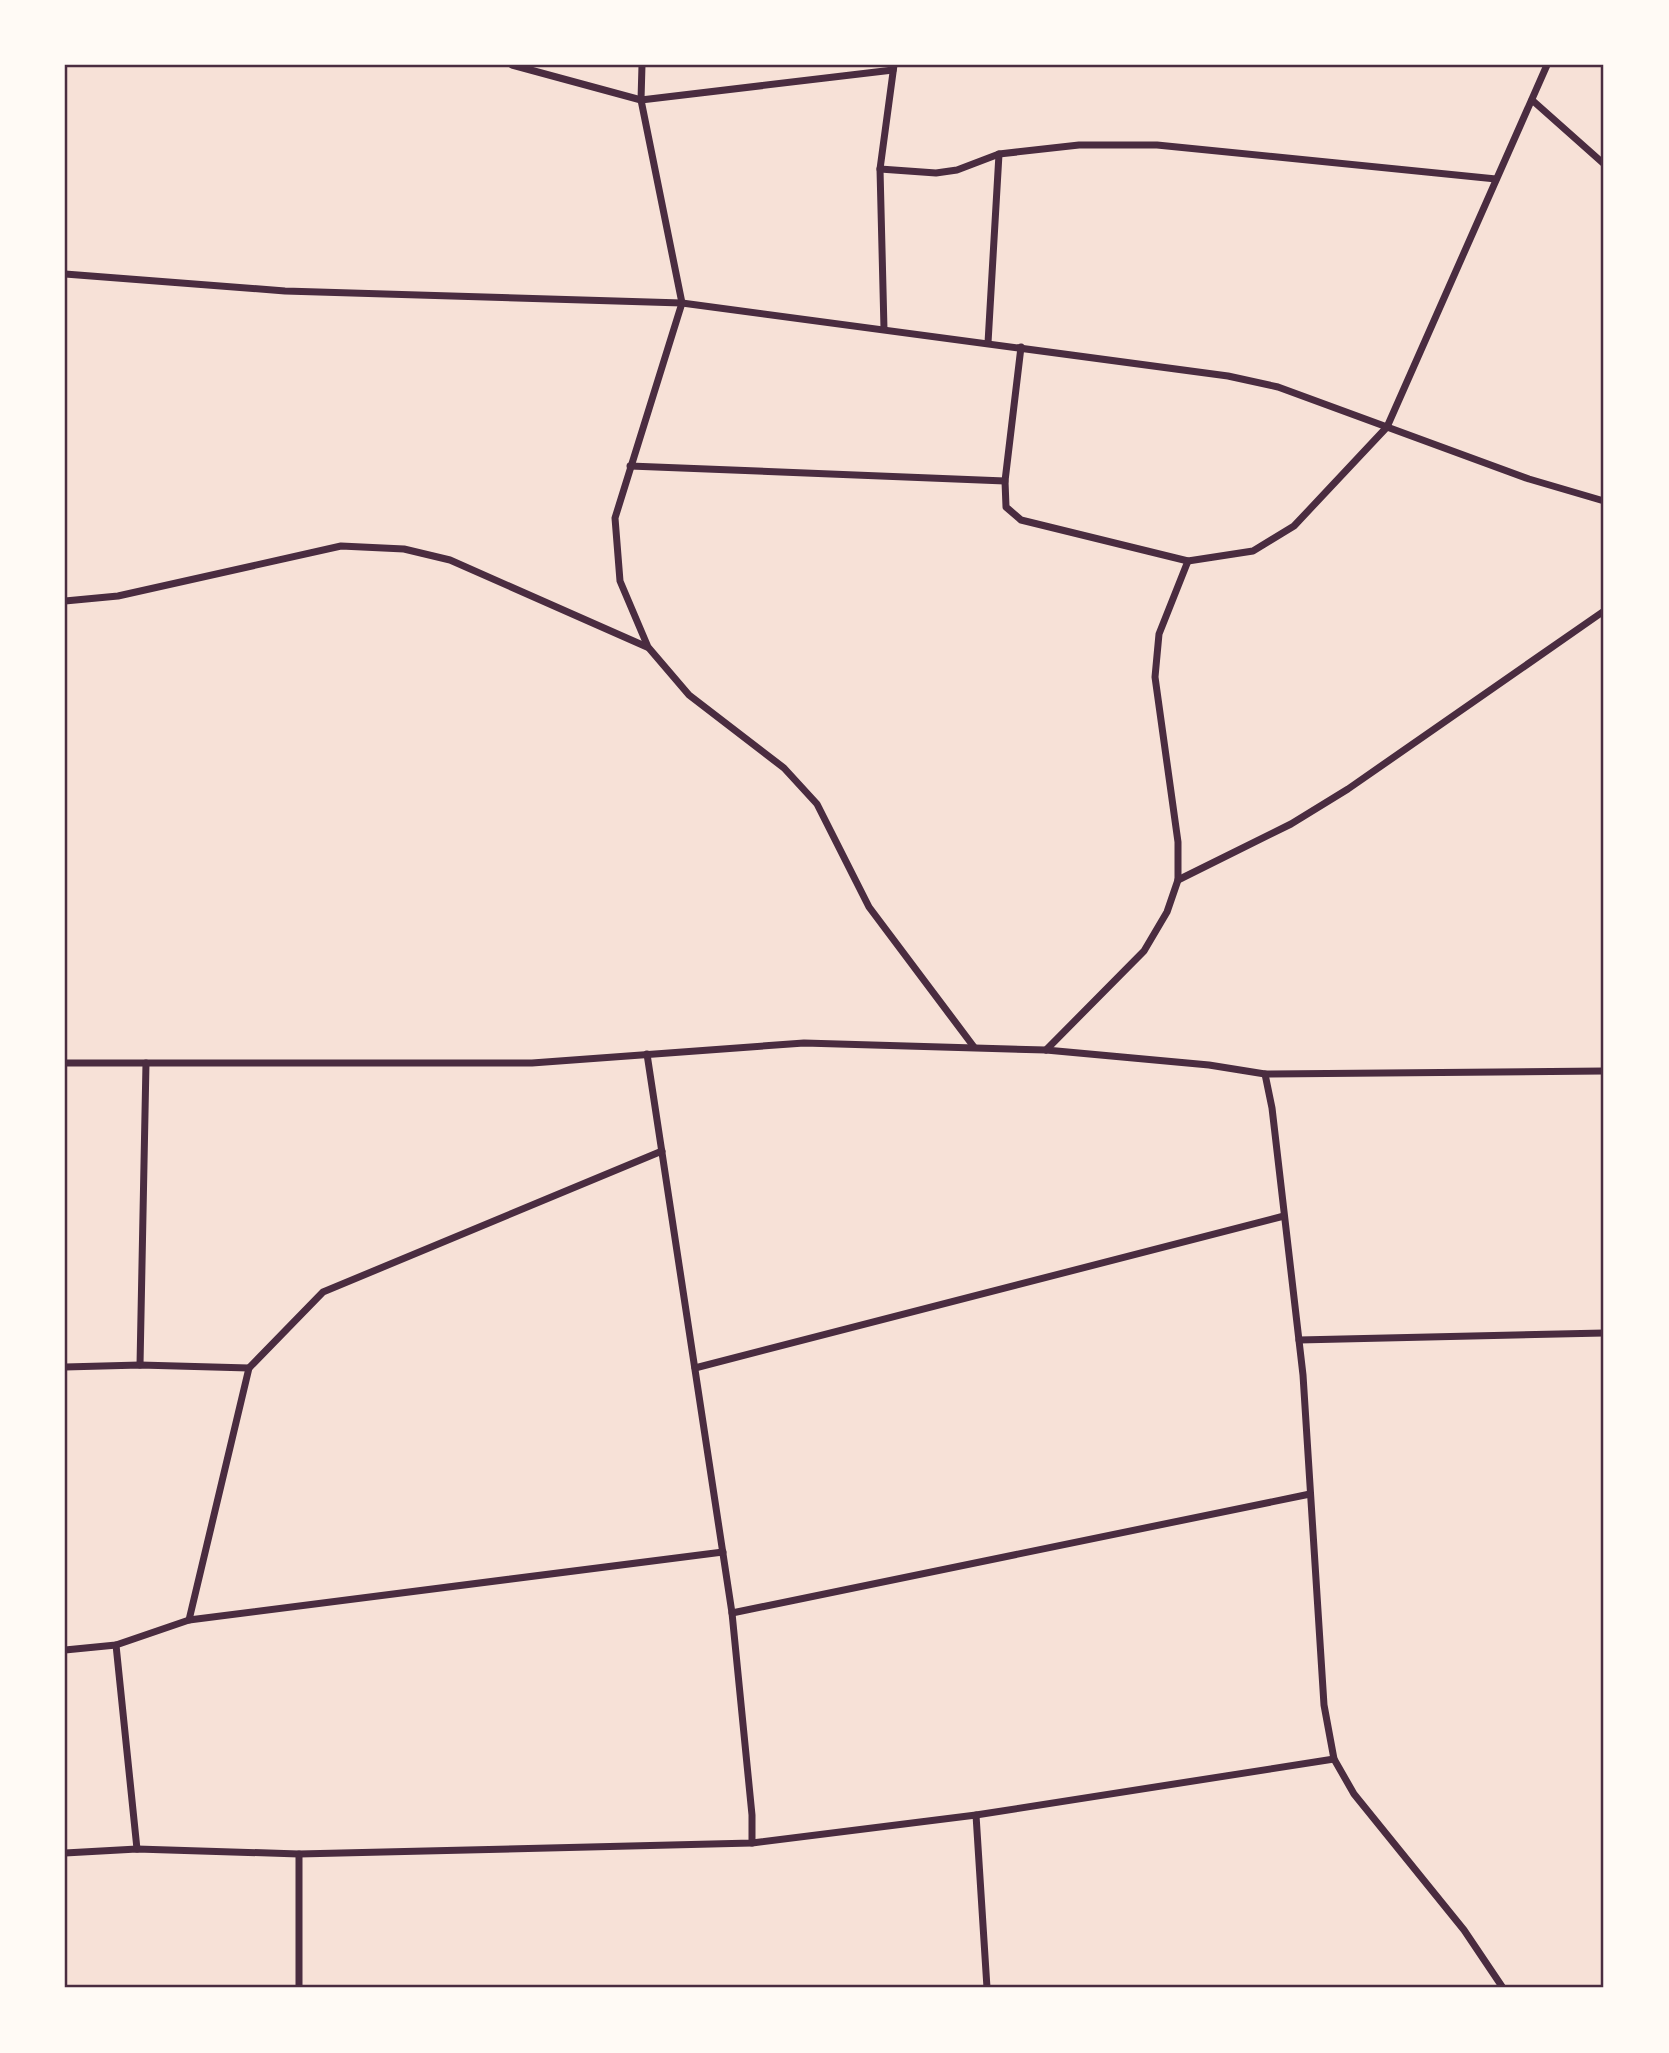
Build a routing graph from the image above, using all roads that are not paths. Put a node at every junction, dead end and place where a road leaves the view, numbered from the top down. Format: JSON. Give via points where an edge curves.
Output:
{"nodes":[{"id":1,"x":512,"y":65,"type":"edge"},
{"id":2,"x":642,"y":65,"type":"edge"},
{"id":3,"x":1547,"y":65,"type":"edge"},
{"id":4,"x":893,"y":67,"type":"edge"},
{"id":5,"x":641,"y":100,"type":"junction"},
{"id":6,"x":1532,"y":100,"type":"junction"},
{"id":7,"x":999,"y":154,"type":"junction"},
{"id":8,"x":1604,"y":164,"type":"edge"},
{"id":9,"x":880,"y":169,"type":"junction"},
{"id":10,"x":1496,"y":179,"type":"junction"},
{"id":11,"x":65,"y":274,"type":"edge"},
{"id":12,"x":682,"y":303,"type":"junction"},
{"id":13,"x":884,"y":329,"type":"junction"},
{"id":14,"x":988,"y":343,"type":"junction"},
{"id":15,"x":1021,"y":347,"type":"junction"},
{"id":16,"x":1387,"y":427,"type":"junction"},
{"id":17,"x":631,"y":466,"type":"junction"},
{"id":18,"x":1005,"y":481,"type":"junction"},
{"id":19,"x":1604,"y":501,"type":"edge"},
{"id":20,"x":1188,"y":561,"type":"junction"},
{"id":21,"x":65,"y":601,"type":"edge"},
{"id":22,"x":1604,"y":611,"type":"edge"},
{"id":23,"x":648,"y":648,"type":"junction"},
{"id":24,"x":1178,"y":880,"type":"junction"},
{"id":25,"x":974,"y":1047,"type":"junction"},
{"id":26,"x":1046,"y":1050,"type":"junction"},
{"id":27,"x":647,"y":1054,"type":"junction"},
{"id":28,"x":65,"y":1063,"type":"edge"},
{"id":29,"x":146,"y":1063,"type":"junction"},
{"id":30,"x":1604,"y":1071,"type":"edge"},
{"id":31,"x":1265,"y":1074,"type":"junction"},
{"id":32,"x":662,"y":1151,"type":"junction"},
{"id":33,"x":1284,"y":1216,"type":"junction"},
{"id":34,"x":1604,"y":1333,"type":"edge"},
{"id":35,"x":1299,"y":1340,"type":"junction"},
{"id":36,"x":141,"y":1365,"type":"junction"},
{"id":37,"x":65,"y":1367,"type":"edge"},
{"id":38,"x":249,"y":1368,"type":"junction"},
{"id":39,"x":695,"y":1368,"type":"junction"},
{"id":40,"x":1310,"y":1494,"type":"junction"},
{"id":41,"x":723,"y":1552,"type":"junction"},
{"id":42,"x":732,"y":1613,"type":"junction"},
{"id":43,"x":189,"y":1620,"type":"junction"},
{"id":44,"x":116,"y":1645,"type":"junction"},
{"id":45,"x":65,"y":1650,"type":"edge"},
{"id":46,"x":1334,"y":1759,"type":"junction"},
{"id":47,"x":976,"y":1815,"type":"junction"},
{"id":48,"x":752,"y":1843,"type":"junction"},
{"id":49,"x":137,"y":1849,"type":"junction"},
{"id":50,"x":65,"y":1853,"type":"edge"},
{"id":51,"x":299,"y":1854,"type":"junction"},
{"id":52,"x":299,"y":1988,"type":"edge"},
{"id":53,"x":987,"y":1988,"type":"edge"},
{"id":54,"x":1503,"y":1988,"type":"edge"}],
"edges":[{"from":1,"to":5,"type":"street"},
{"from":2,"to":5,"type":"street"},
{"from":3,"to":6,"type":"street"},
{"from":4,"to":5,"type":"street"},
{"from":4,"to":9,"type":"street"},
{"from":5,"to":12,"type":"street"},
{"from":6,"to":8,"type":"street"},
{"from":6,"to":10,"type":"street"},
{"from":7,"to":9,"type":"street","via":[[936,173]]},
{"from":7,"to":10,"type":"street","via":[[1079,145],[1157,145]]},
{"from":7,"to":14,"type":"street"},
{"from":9,"to":13,"type":"street"},
{"from":10,"to":16,"type":"street"},
{"from":11,"to":12,"type":"street","via":[[285,291]]},
{"from":12,"to":13,"type":"street"},
{"from":12,"to":17,"type":"street"},
{"from":13,"to":14,"type":"street"},
{"from":14,"to":15,"type":"street"},
{"from":15,"to":16,"type":"street","via":[[1266,384]]},
{"from":15,"to":18,"type":"street"},
{"from":16,"to":19,"type":"street"},
{"from":16,"to":20,"type":"street","via":[[1294,526],[1253,551]]},
{"from":17,"to":18,"type":"street"},
{"from":17,"to":23,"type":"street","via":[[615,518],[620,581]]},
{"from":18,"to":20,"type":"street","via":[[1006,508],[1021,520]]},
{"from":20,"to":24,"type":"street","via":[[1159,634],[1155,677],[1178,842]]},
{"from":21,"to":23,"type":"street","via":[[118,596],[341,546],[404,549],[450,560]]},
{"from":22,"to":24,"type":"street","via":[[1348,789],[1291,824]]},
{"from":23,"to":25,"type":"street","via":[[690,695],[784,768],[817,803],[869,907]]},
{"from":24,"to":26,"type":"street","via":[[1167,912],[1144,951]]},
{"from":25,"to":26,"type":"street"},
{"from":25,"to":27,"type":"street","via":[[804,1043]]},
{"from":26,"to":31,"type":"street"},
{"from":27,"to":29,"type":"street","via":[[532,1063]]},
{"from":27,"to":32,"type":"street"},
{"from":28,"to":29,"type":"street"},
{"from":29,"to":36,"type":"street"},
{"from":30,"to":31,"type":"street"},
{"from":31,"to":33,"type":"street"},
{"from":32,"to":38,"type":"street","via":[[323,1292]]},
{"from":32,"to":39,"type":"street"},
{"from":33,"to":35,"type":"street"},
{"from":33,"to":39,"type":"street"},
{"from":34,"to":35,"type":"street"},
{"from":35,"to":40,"type":"street"},
{"from":36,"to":37,"type":"street"},
{"from":36,"to":38,"type":"street"},
{"from":38,"to":43,"type":"street"},
{"from":39,"to":41,"type":"street"},
{"from":40,"to":42,"type":"street"},
{"from":40,"to":46,"type":"street","via":[[1324,1705]]},
{"from":41,"to":42,"type":"street"},
{"from":41,"to":43,"type":"street"},
{"from":42,"to":48,"type":"street"},
{"from":43,"to":44,"type":"street"},
{"from":44,"to":45,"type":"street"},
{"from":44,"to":49,"type":"street"},
{"from":46,"to":47,"type":"street"},
{"from":46,"to":54,"type":"street","via":[[1354,1794],[1464,1930]]},
{"from":47,"to":48,"type":"street"},
{"from":47,"to":53,"type":"street"},
{"from":48,"to":51,"type":"street"},
{"from":49,"to":50,"type":"street"},
{"from":49,"to":51,"type":"street"},
{"from":51,"to":52,"type":"street"}]}
